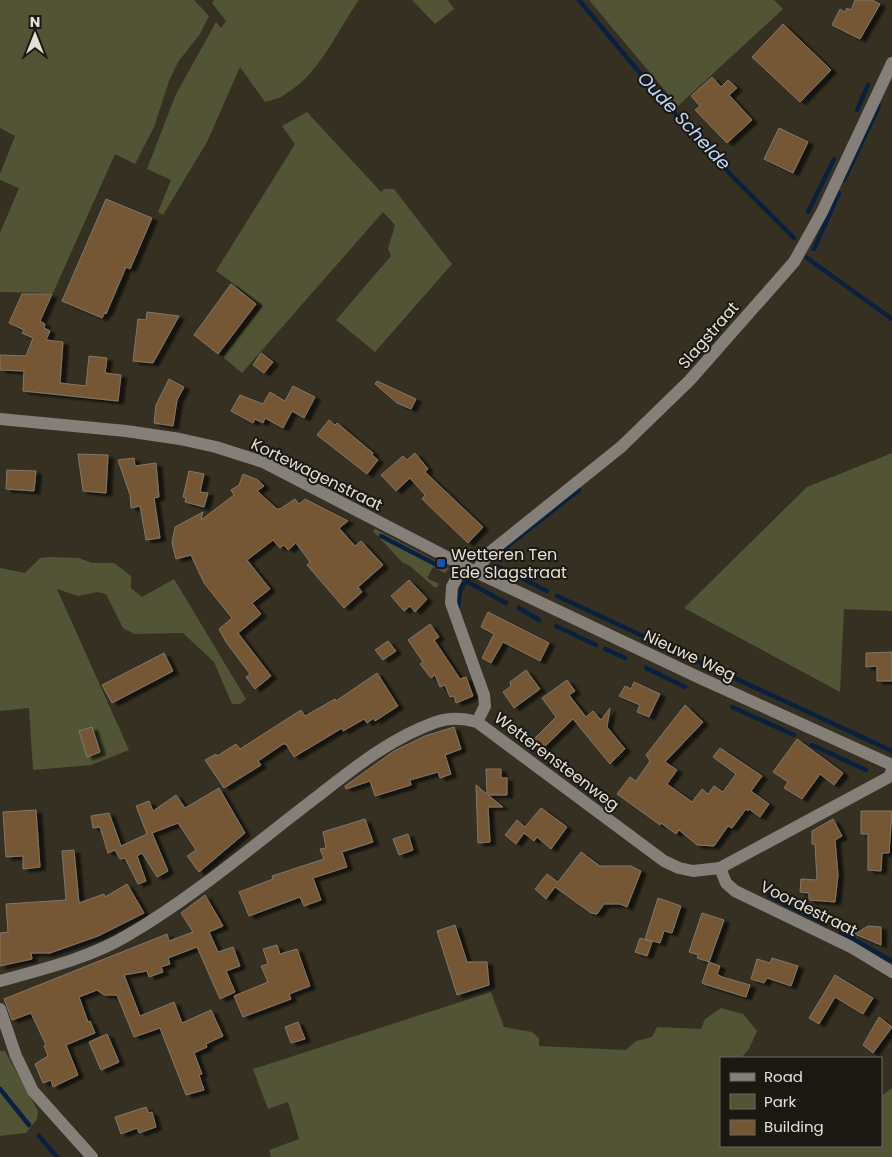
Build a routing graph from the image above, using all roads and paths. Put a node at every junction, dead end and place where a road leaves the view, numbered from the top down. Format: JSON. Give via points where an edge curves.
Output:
{"nodes":[{"id":1,"x":892,"y":63,"type":"edge"},
{"id":2,"x":0,"y":419,"type":"edge"},
{"id":3,"x":463,"y":565,"type":"junction"},
{"id":4,"x":476,"y":572,"type":"junction"},
{"id":5,"x":477,"y":722,"type":"junction"},
{"id":6,"x":892,"y":765,"type":"edge"},
{"id":7,"x":892,"y":770,"type":"edge"},
{"id":8,"x":720,"y":868,"type":"junction"},
{"id":9,"x":892,"y":972,"type":"edge"},
{"id":10,"x":0,"y":981,"type":"edge"},
{"id":11,"x":0,"y":1008,"type":"edge"},
{"id":12,"x":92,"y":1157,"type":"edge"}],
"edges":[{"from":1,"to":4,"type":"street","name":"Slagstraat","via":[[809,240],[794,262],[690,380],[620,447],[489,554]]},
{"from":2,"to":3,"type":"street","name":"Kortewagenstraat","via":[[126,431],[216,447],[263,462]]},
{"from":3,"to":4,"type":"street","name":"Kortewagenstraat"},
{"from":3,"to":5,"type":"street","via":[[452,587],[451,600],[484,696],[485,706]]},
{"from":4,"to":6,"type":"street","name":"Nieuwe Weg"},
{"from":5,"to":8,"type":"street","name":"Wetterensteenweg","via":[[664,861],[693,871]]},
{"from":5,"to":10,"type":"street","name":"Wetterensteenweg","via":[[464,718],[449,719],[397,740],[374,753],[184,898],[130,934],[54,966]]},
{"from":7,"to":8,"type":"street","name":"Wetterensteenweg","via":[[888,777]]},
{"from":8,"to":9,"type":"street","name":"Voordestraat","via":[[726,883],[735,890],[851,947]]},
{"from":11,"to":12,"type":"street","via":[[16,1056],[33,1091]]}]}
